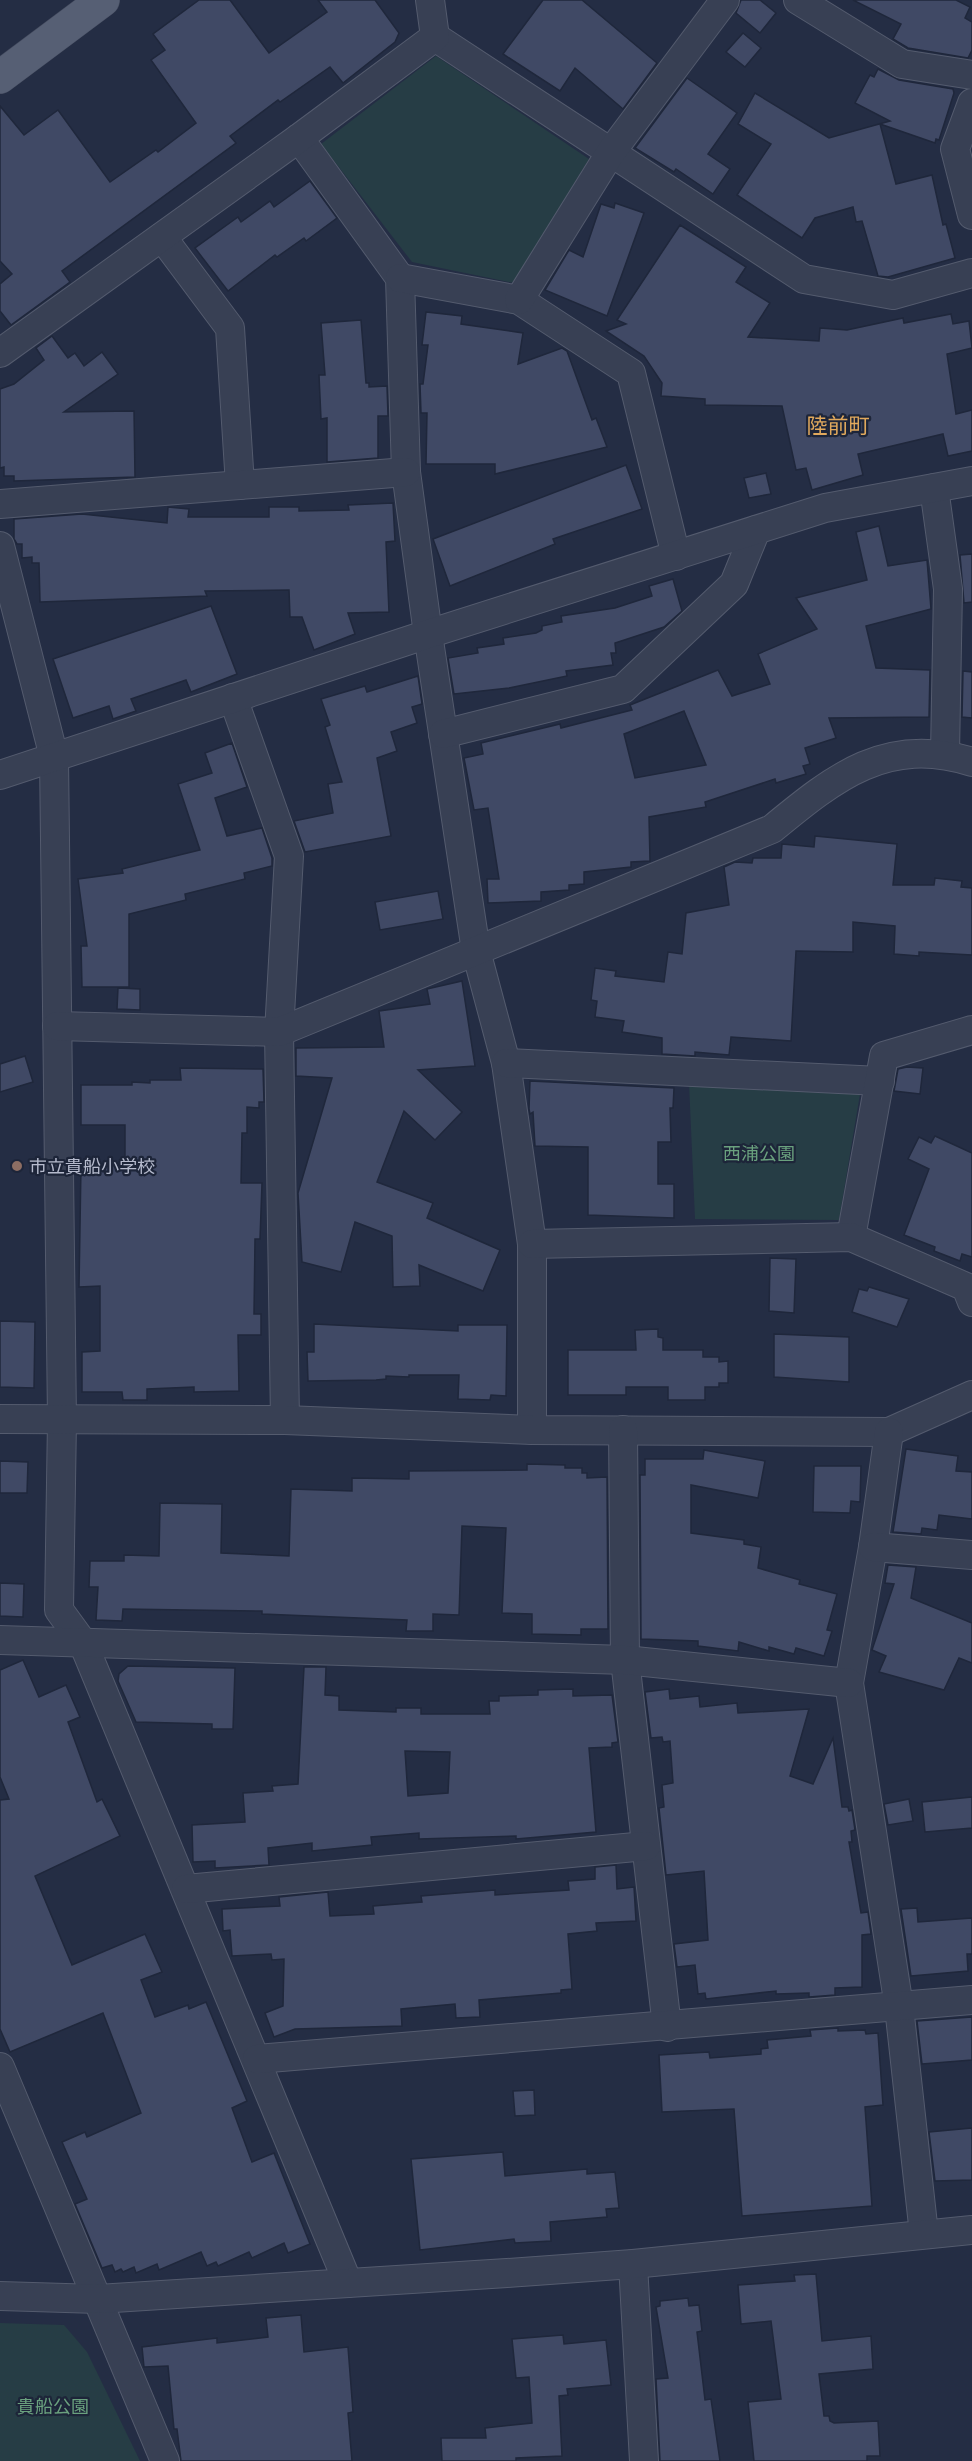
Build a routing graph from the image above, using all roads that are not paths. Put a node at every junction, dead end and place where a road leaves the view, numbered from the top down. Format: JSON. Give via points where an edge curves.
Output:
{"nodes":[{"id":1,"x":103,"y":0,"type":"edge"},
{"id":2,"x":430,"y":0,"type":"edge"},
{"id":3,"x":725,"y":0,"type":"edge"},
{"id":4,"x":798,"y":0,"type":"edge"},
{"id":5,"x":435,"y":37,"type":"junction"},
{"id":6,"x":972,"y":75,"type":"edge"},
{"id":7,"x":0,"y":77,"type":"edge"},
{"id":8,"x":972,"y":103,"type":"edge"},
{"id":9,"x":298,"y":138,"type":"junction"},
{"id":10,"x":611,"y":152,"type":"junction"},
{"id":11,"x":972,"y":215,"type":"edge"},
{"id":12,"x":162,"y":237,"type":"junction"},
{"id":13,"x":972,"y":273,"type":"edge"},
{"id":14,"x":400,"y":278,"type":"junction"},
{"id":15,"x":519,"y":300,"type":"junction"},
{"id":16,"x":0,"y":353,"type":"edge"},
{"id":17,"x":406,"y":472,"type":"junction"},
{"id":18,"x":972,"y":481,"type":"edge"},
{"id":19,"x":240,"y":485,"type":"junction"},
{"id":20,"x":934,"y":488,"type":"junction"},
{"id":21,"x":0,"y":504,"type":"edge"},
{"id":22,"x":756,"y":530,"type":"junction"},
{"id":23,"x":0,"y":546,"type":"edge"},
{"id":24,"x":676,"y":556,"type":"junction"},
{"id":25,"x":8,"y":611,"type":"edge"},
{"id":26,"x":428,"y":634,"type":"junction"},
{"id":27,"x":233,"y":698,"type":"junction"},
{"id":28,"x":443,"y":734,"type":"junction"},
{"id":29,"x":945,"y":753,"type":"junction"},
{"id":30,"x":54,"y":757,"type":"junction"},
{"id":31,"x":972,"y":762,"type":"edge"},
{"id":32,"x":0,"y":775,"type":"edge"},
{"id":33,"x":476,"y":951,"type":"junction"},
{"id":34,"x":57,"y":1026,"type":"junction"},
{"id":35,"x":972,"y":1030,"type":"edge"},
{"id":36,"x":279,"y":1032,"type":"junction"},
{"id":37,"x":506,"y":1063,"type":"junction"},
{"id":38,"x":880,"y":1081,"type":"junction"},
{"id":39,"x":851,"y":1237,"type":"junction"},
{"id":40,"x":532,"y":1244,"type":"junction"},
{"id":41,"x":972,"y":1302,"type":"edge"},
{"id":42,"x":972,"y":1395,"type":"edge"},
{"id":43,"x":0,"y":1419,"type":"edge"},
{"id":44,"x":62,"y":1420,"type":"junction"},
{"id":45,"x":285,"y":1420,"type":"junction"},
{"id":46,"x":532,"y":1430,"type":"junction"},
{"id":47,"x":623,"y":1430,"type":"junction"},
{"id":48,"x":889,"y":1432,"type":"junction"},
{"id":49,"x":873,"y":1547,"type":"junction"},
{"id":50,"x":972,"y":1556,"type":"edge"},
{"id":51,"x":0,"y":1640,"type":"edge"},
{"id":52,"x":83,"y":1643,"type":"junction"},
{"id":53,"x":625,"y":1660,"type":"junction"},
{"id":54,"x":849,"y":1683,"type":"junction"},
{"id":55,"x":646,"y":1846,"type":"junction"},
{"id":56,"x":186,"y":1889,"type":"junction"},
{"id":57,"x":972,"y":2000,"type":"edge"},
{"id":58,"x":899,"y":2007,"type":"junction"},
{"id":59,"x":667,"y":2027,"type":"junction"},
{"id":60,"x":257,"y":2060,"type":"junction"},
{"id":61,"x":2,"y":2076,"type":"edge"},
{"id":62,"x":972,"y":2230,"type":"edge"},
{"id":63,"x":924,"y":2234,"type":"junction"},
{"id":64,"x":633,"y":2264,"type":"junction"},
{"id":65,"x":348,"y":2283,"type":"junction"},
{"id":66,"x":0,"y":2296,"type":"edge"},
{"id":67,"x":98,"y":2299,"type":"junction"},
{"id":68,"x":165,"y":2461,"type":"edge"},
{"id":69,"x":644,"y":2461,"type":"edge"}],
"edges":[{"from":1,"to":7,"type":"main road"},
{"from":2,"to":5,"type":"street"},
{"from":3,"to":10,"type":"street"},
{"from":4,"to":6,"type":"street","via":[[902,64]]},
{"from":5,"to":9,"type":"street"},
{"from":5,"to":10,"type":"street"},
{"from":8,"to":11,"type":"street","via":[[956,149]]},
{"from":9,"to":12,"type":"street"},
{"from":9,"to":14,"type":"street"},
{"from":10,"to":13,"type":"street","via":[[804,279],[893,295]]},
{"from":10,"to":15,"type":"street"},
{"from":12,"to":16,"type":"street"},
{"from":12,"to":19,"type":"street","via":[[230,328]]},
{"from":14,"to":15,"type":"street"},
{"from":14,"to":17,"type":"street"},
{"from":15,"to":24,"type":"street","via":[[631,373]]},
{"from":17,"to":19,"type":"street"},
{"from":17,"to":26,"type":"street"},
{"from":18,"to":20,"type":"street"},
{"from":19,"to":21,"type":"street"},
{"from":20,"to":22,"type":"street","via":[[825,508]]},
{"from":20,"to":29,"type":"street","via":[[948,589]]},
{"from":22,"to":24,"type":"street"},
{"from":22,"to":28,"type":"street","via":[[734,584],[622,689]]},
{"from":23,"to":25,"type":"street"},
{"from":24,"to":26,"type":"street"},
{"from":25,"to":30,"type":"street"},
{"from":26,"to":27,"type":"street"},
{"from":26,"to":28,"type":"street"},
{"from":27,"to":30,"type":"street"},
{"from":27,"to":36,"type":"street","via":[[289,856]]},
{"from":28,"to":33,"type":"street"},
{"from":29,"to":31,"type":"street"},
{"from":29,"to":33,"type":"street","via":[[903,754],[858,767],[818,791],[772,829]]},
{"from":30,"to":32,"type":"street"},
{"from":30,"to":34,"type":"street"},
{"from":33,"to":36,"type":"street"},
{"from":33,"to":37,"type":"street"},
{"from":34,"to":36,"type":"street"},
{"from":34,"to":44,"type":"street"},
{"from":35,"to":38,"type":"street","via":[[884,1056]]},
{"from":36,"to":45,"type":"street"},
{"from":37,"to":38,"type":"street"},
{"from":37,"to":40,"type":"street"},
{"from":38,"to":39,"type":"street"},
{"from":39,"to":40,"type":"street"},
{"from":39,"to":41,"type":"street","via":[[966,1287]]},
{"from":40,"to":46,"type":"street"},
{"from":42,"to":48,"type":"street"},
{"from":43,"to":44,"type":"street"},
{"from":44,"to":45,"type":"street"},
{"from":44,"to":52,"type":"street","via":[[59,1610]]},
{"from":45,"to":46,"type":"street"},
{"from":46,"to":47,"type":"street"},
{"from":47,"to":48,"type":"street"},
{"from":47,"to":53,"type":"street"},
{"from":48,"to":49,"type":"street"},
{"from":49,"to":50,"type":"street"},
{"from":49,"to":54,"type":"street"},
{"from":51,"to":52,"type":"street"},
{"from":52,"to":53,"type":"street"},
{"from":52,"to":56,"type":"street"},
{"from":53,"to":54,"type":"street"},
{"from":53,"to":55,"type":"street"},
{"from":54,"to":58,"type":"street"},
{"from":55,"to":56,"type":"street"},
{"from":55,"to":59,"type":"street"},
{"from":56,"to":60,"type":"street"},
{"from":57,"to":58,"type":"street"},
{"from":58,"to":59,"type":"street"},
{"from":58,"to":63,"type":"street"},
{"from":59,"to":60,"type":"street"},
{"from":60,"to":65,"type":"street"},
{"from":61,"to":67,"type":"street"},
{"from":62,"to":63,"type":"street"},
{"from":63,"to":64,"type":"street"},
{"from":64,"to":65,"type":"street"},
{"from":64,"to":69,"type":"street"},
{"from":65,"to":67,"type":"street"},
{"from":66,"to":67,"type":"street"},
{"from":67,"to":68,"type":"street"}]}
